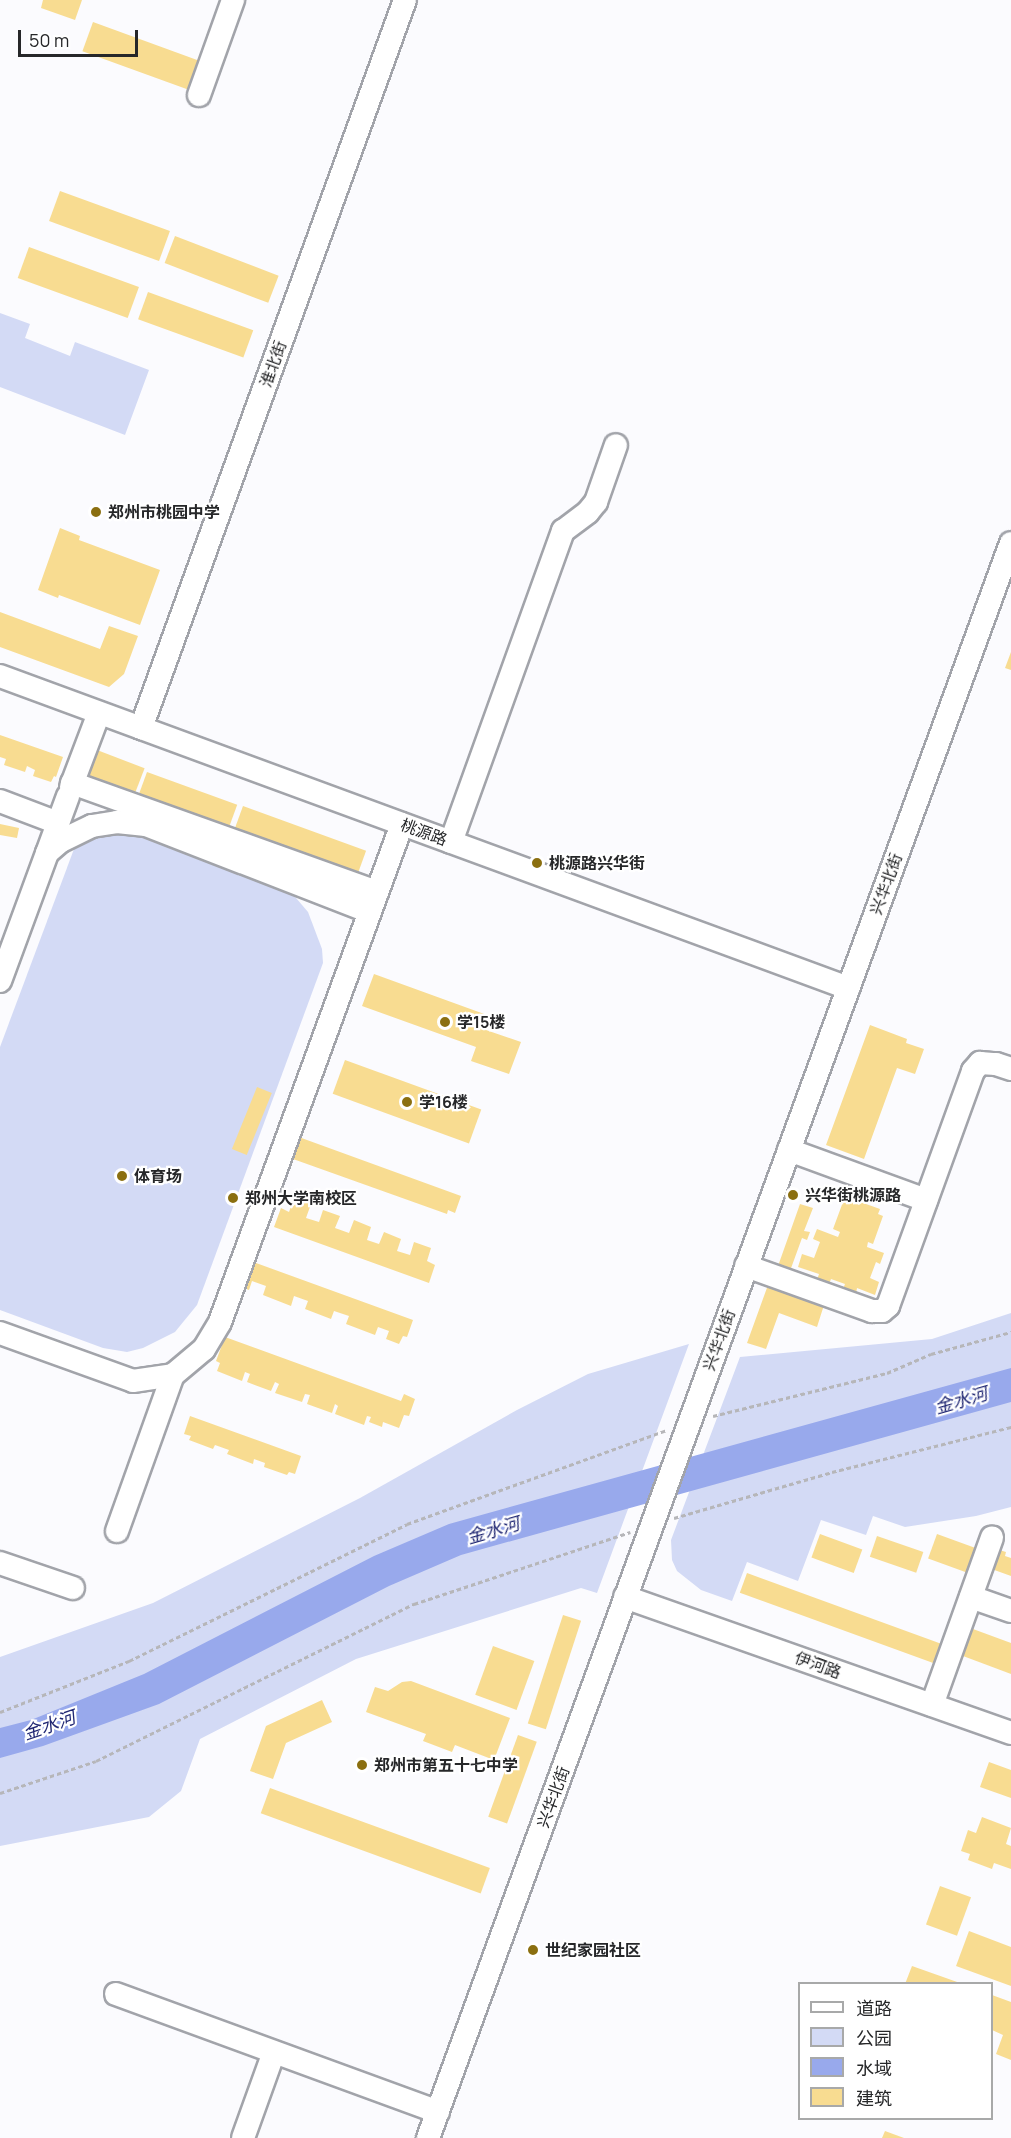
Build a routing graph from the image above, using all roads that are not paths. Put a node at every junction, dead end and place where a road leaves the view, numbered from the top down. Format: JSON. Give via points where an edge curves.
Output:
{"nodes":[{"id":1,"x":405,"y":0,"type":"edge"},
{"id":2,"x":230,"y":1,"type":"edge"},
{"id":3,"x":199,"y":95,"type":"dead end"},
{"id":4,"x":616,"y":445,"type":"dead end"},
{"id":5,"x":1011,"y":543,"type":"edge"},
{"id":6,"x":0,"y":676,"type":"edge"},
{"id":7,"x":99,"y":712,"type":"junction"},
{"id":8,"x":141,"y":728,"type":"junction"},
{"id":9,"x":70,"y":789,"type":"junction"},
{"id":10,"x":0,"y":801,"type":"edge"},
{"id":11,"x":58,"y":823,"type":"junction"},
{"id":12,"x":402,"y":824,"type":"junction"},
{"id":13,"x":451,"y":842,"type":"junction"},
{"id":14,"x":47,"y":854,"type":"junction"},
{"id":15,"x":373,"y":902,"type":"junction"},
{"id":16,"x":0,"y":981,"type":"edge"},
{"id":17,"x":848,"y":988,"type":"junction"},
{"id":18,"x":1011,"y":1069,"type":"edge"},
{"id":19,"x":789,"y":1150,"type":"junction"},
{"id":20,"x":926,"y":1200,"type":"junction"},
{"id":21,"x":747,"y":1266,"type":"junction"},
{"id":22,"x":0,"y":1333,"type":"edge"},
{"id":23,"x":173,"y":1376,"type":"junction"},
{"id":24,"x":117,"y":1531,"type":"dead end"},
{"id":25,"x":992,"y":1538,"type":"dead end"},
{"id":26,"x":0,"y":1563,"type":"edge"},
{"id":27,"x":73,"y":1588,"type":"dead end"},
{"id":28,"x":626,"y":1597,"type":"junction"},
{"id":29,"x":971,"y":1597,"type":"junction"},
{"id":30,"x":1011,"y":1611,"type":"edge"},
{"id":31,"x":932,"y":1705,"type":"junction"},
{"id":32,"x":1011,"y":1734,"type":"edge"},
{"id":33,"x":116,"y":1994,"type":"dead end"},
{"id":34,"x":274,"y":2052,"type":"junction"},
{"id":35,"x":438,"y":2112,"type":"junction"},
{"id":36,"x":243,"y":2138,"type":"edge"},
{"id":37,"x":429,"y":2138,"type":"edge"}],
"edges":[{"from":1,"to":8,"type":"street","name":"淮北街"},
{"from":2,"to":3,"type":"street"},
{"from":4,"to":13,"type":"street","via":[[596,502],[563,531]]},
{"from":5,"to":17,"type":"street","name":"兴华北街"},
{"from":6,"to":7,"type":"street","name":"桃源路"},
{"from":7,"to":8,"type":"street","name":"桃源路"},
{"from":7,"to":9,"type":"street"},
{"from":8,"to":12,"type":"street","name":"桃源路"},
{"from":9,"to":11,"type":"street"},
{"from":9,"to":15,"type":"street"},
{"from":10,"to":11,"type":"street"},
{"from":11,"to":14,"type":"street"},
{"from":12,"to":13,"type":"street","name":"桃源路"},
{"from":12,"to":15,"type":"street"},
{"from":13,"to":17,"type":"street","name":"桃源路"},
{"from":14,"to":15,"type":"street","via":[[92,825],[146,825]]},
{"from":14,"to":16,"type":"street"},
{"from":15,"to":23,"type":"street","via":[[220,1322],[204,1350]]},
{"from":17,"to":19,"type":"street","name":"兴华北街"},
{"from":18,"to":20,"type":"street","via":[[980,1063],[973,1071]]},
{"from":19,"to":20,"type":"street"},
{"from":19,"to":21,"type":"street","name":"兴华北街"},
{"from":20,"to":21,"type":"street","via":[[888,1306],[882,1311],[872,1311]]},
{"from":21,"to":28,"type":"street","name":"兴华北街"},
{"from":22,"to":23,"type":"street","via":[[126,1380]]},
{"from":23,"to":24,"type":"street"},
{"from":25,"to":29,"type":"street"},
{"from":26,"to":27,"type":"street"},
{"from":28,"to":31,"type":"street","name":"伊河路"},
{"from":28,"to":35,"type":"street","name":"兴华北街"},
{"from":29,"to":30,"type":"street"},
{"from":29,"to":31,"type":"street"},
{"from":31,"to":32,"type":"street","name":"伊河路"},
{"from":33,"to":34,"type":"street"},
{"from":34,"to":35,"type":"street"},
{"from":34,"to":36,"type":"street"},
{"from":35,"to":37,"type":"street","name":"兴华北街"}]}
